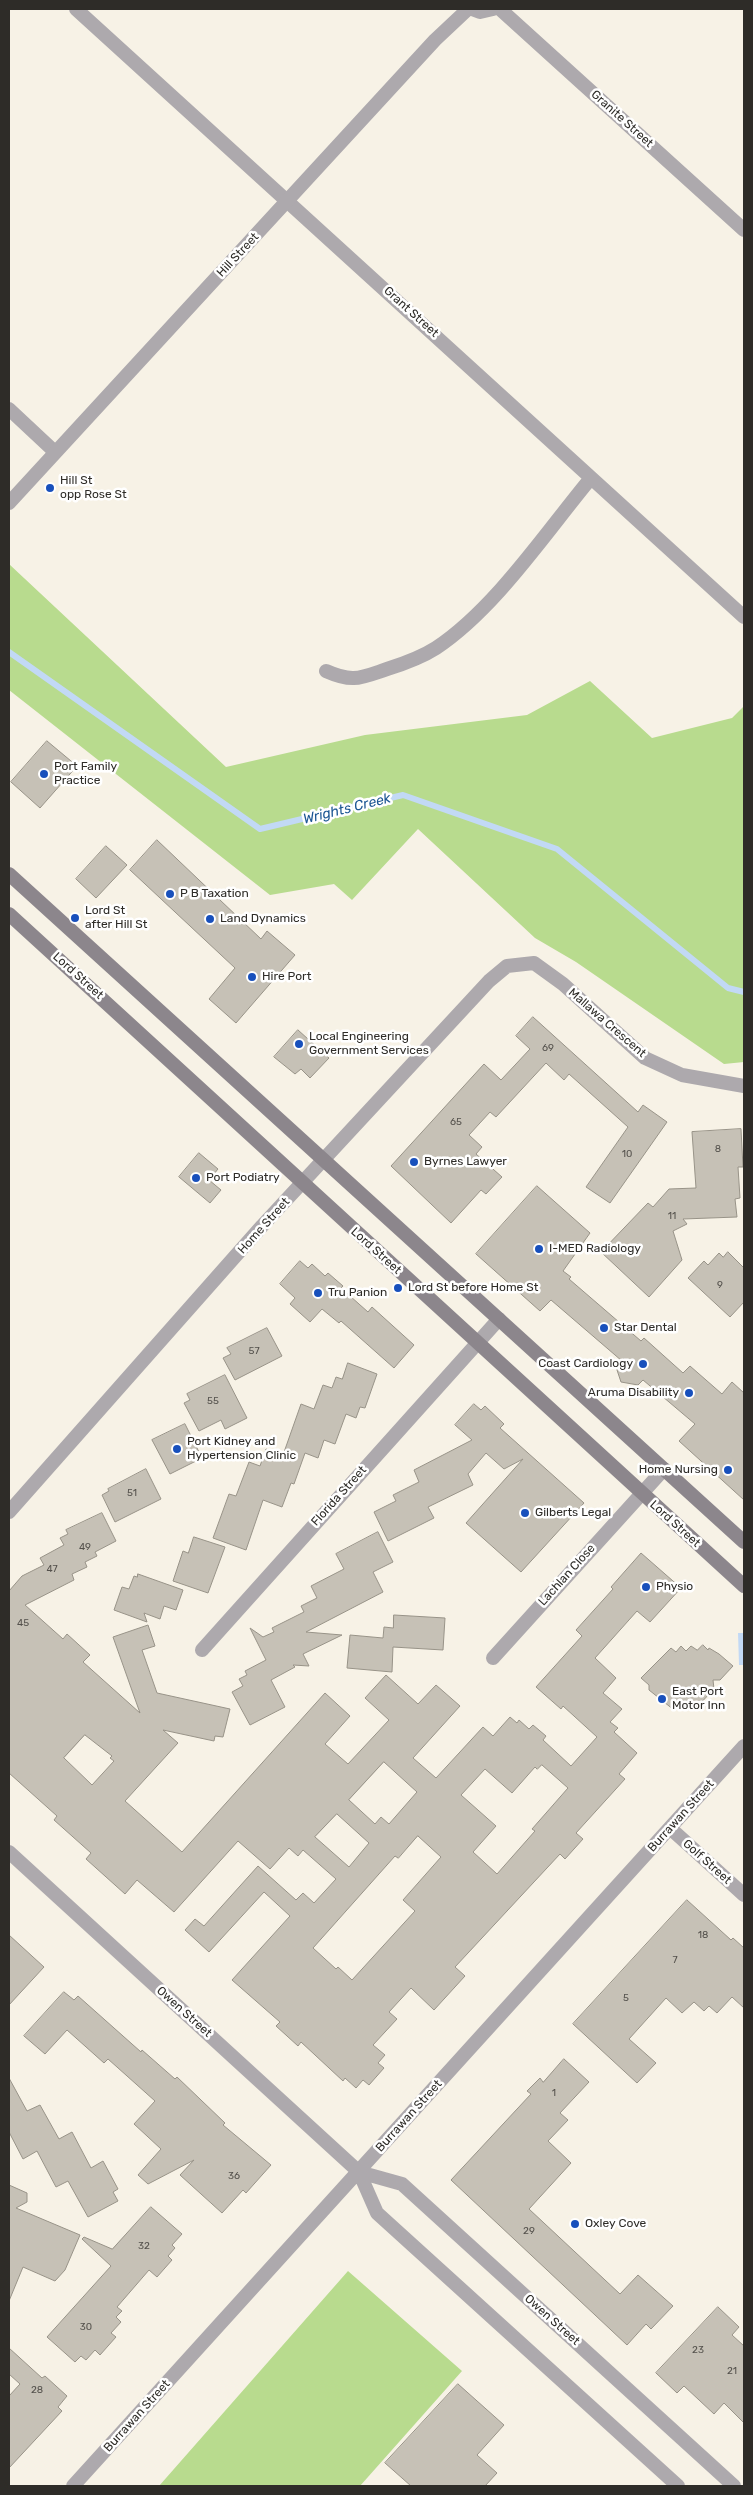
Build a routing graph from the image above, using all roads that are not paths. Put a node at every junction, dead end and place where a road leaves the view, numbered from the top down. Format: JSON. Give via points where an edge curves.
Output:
{"nodes":[{"id":1,"x":76,"y":9,"type":"edge"},
{"id":2,"x":468,"y":9,"type":"edge"},
{"id":3,"x":472,"y":9,"type":"edge"},
{"id":4,"x":493,"y":9,"type":"edge"},
{"id":5,"x":500,"y":9,"type":"edge"},
{"id":6,"x":288,"y":200,"type":"junction"},
{"id":7,"x":744,"y":230,"type":"edge"},
{"id":8,"x":9,"y":409,"type":"edge"},
{"id":9,"x":55,"y":452,"type":"junction"},
{"id":10,"x":591,"y":478,"type":"junction"},
{"id":11,"x":9,"y":502,"type":"edge"},
{"id":12,"x":744,"y":617,"type":"edge"},
{"id":13,"x":326,"y":671,"type":"dead end"},
{"id":14,"x":9,"y":874,"type":"edge"},
{"id":15,"x":9,"y":914,"type":"edge"},
{"id":16,"x":534,"y":963,"type":"joint"},
{"id":17,"x":744,"y":1086,"type":"edge"},
{"id":18,"x":322,"y":1160,"type":"junction"},
{"id":19,"x":302,"y":1183,"type":"junction"},
{"id":20,"x":499,"y":1319,"type":"junction"},
{"id":21,"x":477,"y":1342,"type":"junction"},
{"id":22,"x":664,"y":1469,"type":"junction"},
{"id":23,"x":642,"y":1493,"type":"junction"},
{"id":24,"x":9,"y":1512,"type":"edge"},
{"id":25,"x":744,"y":1542,"type":"edge"},
{"id":26,"x":744,"y":1586,"type":"edge"},
{"id":27,"x":202,"y":1650,"type":"dead end"},
{"id":28,"x":493,"y":1658,"type":"dead end"},
{"id":29,"x":744,"y":1746,"type":"edge"},
{"id":30,"x":670,"y":1828,"type":"junction"},
{"id":31,"x":9,"y":1852,"type":"edge"},
{"id":32,"x":744,"y":1895,"type":"edge"},
{"id":33,"x":359,"y":2172,"type":"junction"},
{"id":34,"x":73,"y":2486,"type":"edge"},
{"id":35,"x":678,"y":2486,"type":"edge"},
{"id":36,"x":734,"y":2486,"type":"edge"}],
"edges":[{"from":1,"to":6,"type":"street","name":"Grant Street"},
{"from":2,"to":6,"type":"street","name":"Hill Street","via":[[435,40]]},
{"from":3,"to":4,"type":"street","via":[[480,12]]},
{"from":5,"to":7,"type":"street","name":"Granite Street"},
{"from":6,"to":9,"type":"street","name":"Hill Street"},
{"from":6,"to":10,"type":"street","name":"Grant Street"},
{"from":8,"to":9,"type":"street"},
{"from":9,"to":11,"type":"street","name":"Hill Street"},
{"from":10,"to":12,"type":"street","name":"Grant Street"},
{"from":10,"to":13,"type":"street","via":[[500,589],[471,620],[435,649],[365,676],[345,679]]},
{"from":14,"to":18,"type":"main road"},
{"from":15,"to":19,"type":"main road","name":"Lord Street"},
{"from":16,"to":17,"type":"street","name":"Mallawa Crescent","via":[[645,1058],[682,1075]]},
{"from":16,"to":18,"type":"street","name":"Home Street","via":[[507,966],[489,981]]},
{"from":18,"to":19,"type":"street","name":"Home Street"},
{"from":18,"to":20,"type":"main road"},
{"from":19,"to":21,"type":"main road","name":"Lord Street"},
{"from":19,"to":24,"type":"street","name":"Home Street"},
{"from":20,"to":21,"type":"street","name":"Florida Street"},
{"from":20,"to":22,"type":"main road"},
{"from":21,"to":23,"type":"main road","name":"Lord Street"},
{"from":21,"to":27,"type":"street","name":"Florida Street"},
{"from":22,"to":23,"type":"street","name":"Lachlan Close"},
{"from":22,"to":25,"type":"main road"},
{"from":23,"to":26,"type":"main road","name":"Lord Street"},
{"from":23,"to":28,"type":"street","name":"Lachlan Close"},
{"from":29,"to":30,"type":"street","name":"Burrawan Street"},
{"from":30,"to":32,"type":"street","name":"Golf Street"},
{"from":30,"to":33,"type":"street","name":"Burrawan Street"},
{"from":31,"to":33,"type":"street","name":"Owen Street"},
{"from":33,"to":34,"type":"street","name":"Burrawan Street"},
{"from":33,"to":35,"type":"street","name":"Owen Street","via":[[377,2213]]},
{"from":33,"to":36,"type":"street","name":"Owen Street","via":[[402,2184]]}]}
